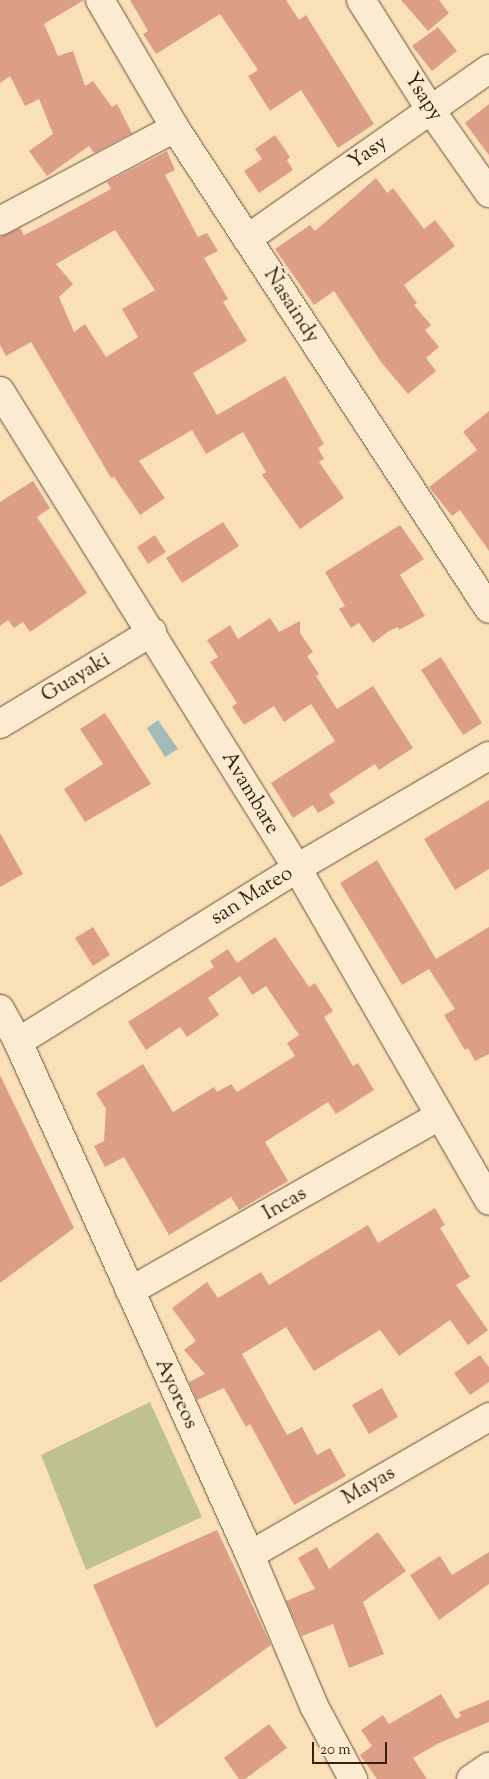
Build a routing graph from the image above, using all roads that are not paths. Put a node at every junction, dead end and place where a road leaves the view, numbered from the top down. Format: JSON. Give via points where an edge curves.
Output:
{"nodes":[{"id":1,"x":100,"y":0,"type":"edge"},
{"id":2,"x":361,"y":0,"type":"edge"},
{"id":3,"x":489,"y":69,"type":"edge"},
{"id":4,"x":430,"y":109,"type":"junction"},
{"id":5,"x":175,"y":128,"type":"junction"},
{"id":6,"x":489,"y":193,"type":"edge"},
{"id":7,"x":0,"y":221,"type":"edge"},
{"id":8,"x":247,"y":239,"type":"junction"},
{"id":9,"x":0,"y":391,"type":"edge"},
{"id":10,"x":489,"y":609,"type":"edge"},
{"id":11,"x":152,"y":632,"type":"junction"},
{"id":12,"x":0,"y":724,"type":"edge"},
{"id":13,"x":489,"y":756,"type":"edge"},
{"id":14,"x":297,"y":868,"type":"junction"},
{"id":15,"x":0,"y":1009,"type":"edge"},
{"id":16,"x":18,"y":1042,"type":"junction"},
{"id":17,"x":439,"y":1116,"type":"junction"},
{"id":18,"x":489,"y":1201,"type":"edge"},
{"id":19,"x":130,"y":1292,"type":"junction"},
{"id":20,"x":489,"y":1417,"type":"edge"},
{"id":21,"x":250,"y":1555,"type":"junction"},
{"id":22,"x":489,"y":1767,"type":"edge"},
{"id":23,"x":353,"y":1779,"type":"edge"},
{"id":24,"x":471,"y":1779,"type":"edge"}],
"edges":[{"from":1,"to":5,"type":"street","name":"Ñasaindy"},
{"from":2,"to":4,"type":"street","name":"Ysapy"},
{"from":3,"to":4,"type":"street","name":"Yasy"},
{"from":4,"to":6,"type":"street","name":"Ysapy"},
{"from":4,"to":8,"type":"street","name":"Yasy"},
{"from":5,"to":7,"type":"street"},
{"from":5,"to":8,"type":"street","name":"Ñasaindy"},
{"from":8,"to":10,"type":"street","name":"Ñasaindy"},
{"from":9,"to":11,"type":"street","name":"Avambare"},
{"from":11,"to":12,"type":"street","name":"Guayaki"},
{"from":11,"to":14,"type":"street","name":"Avambare"},
{"from":13,"to":14,"type":"street","name":"san Mateo"},
{"from":14,"to":16,"type":"street","name":"san Mateo"},
{"from":14,"to":17,"type":"street","name":"Avambare"},
{"from":15,"to":16,"type":"street","name":"Ayoreos"},
{"from":16,"to":19,"type":"street","name":"Ayoreos"},
{"from":17,"to":18,"type":"street","name":"Avambare"},
{"from":17,"to":19,"type":"street","name":"Incas"},
{"from":19,"to":21,"type":"street","name":"Ayoreos"},
{"from":20,"to":21,"type":"street","name":"Mayas"},
{"from":21,"to":23,"type":"street","name":"Ayoreos","via":[[318,1714]]},
{"from":22,"to":24,"type":"street"}]}
